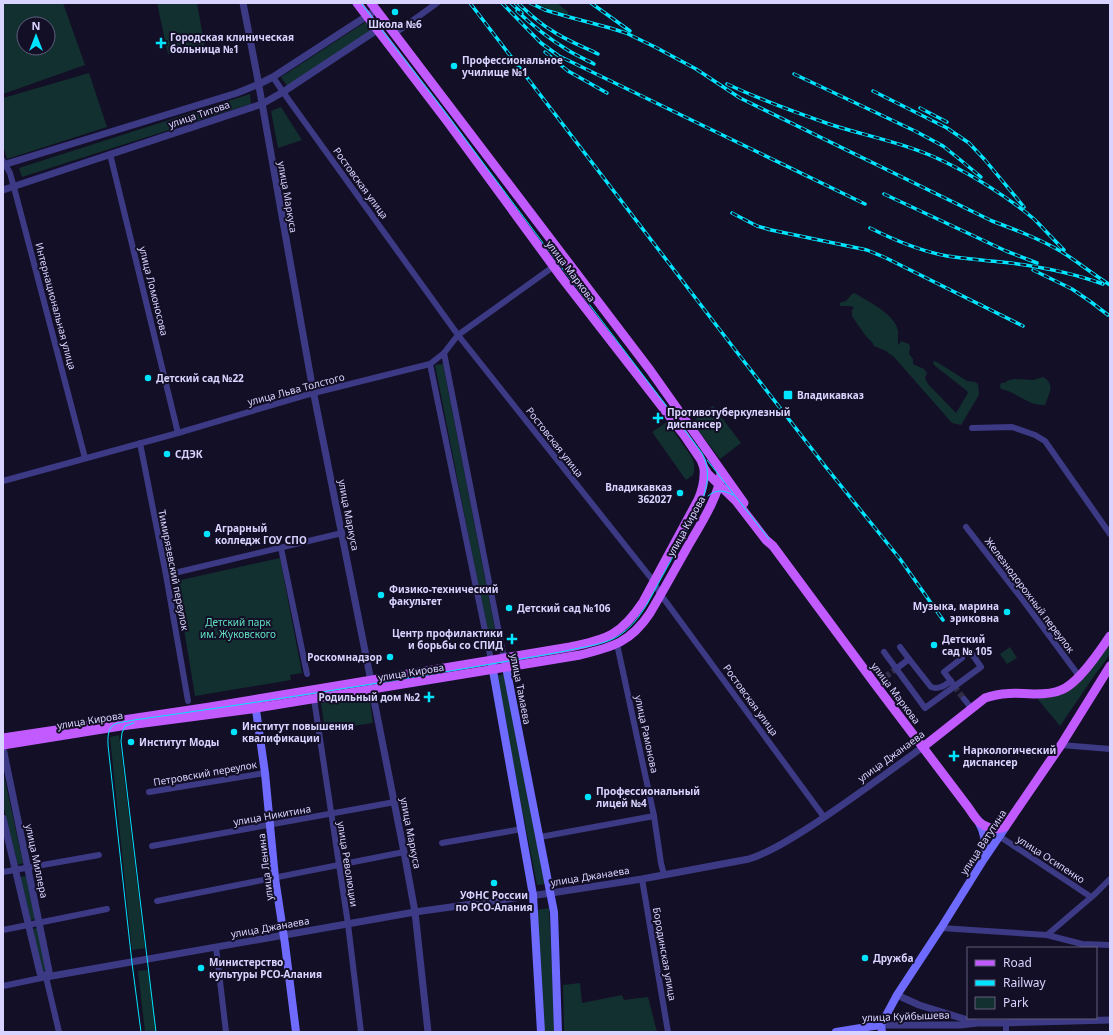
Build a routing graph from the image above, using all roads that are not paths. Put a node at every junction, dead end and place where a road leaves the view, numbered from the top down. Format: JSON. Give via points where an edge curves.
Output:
{"nodes":[{"id":1,"x":243,"y":3,"type":"edge"},
{"id":2,"x":357,"y":3,"type":"edge"},
{"id":3,"x":437,"y":3,"type":"edge"},
{"id":4,"x":373,"y":7,"type":"edge"},
{"id":5,"x":367,"y":16,"type":"junction"},
{"id":6,"x":386,"y":24,"type":"junction"},
{"id":7,"x":377,"y":30,"type":"junction"},
{"id":8,"x":394,"y":34,"type":"junction"},
{"id":9,"x":273,"y":77,"type":"junction"},
{"id":10,"x":259,"y":84,"type":"junction"},
{"id":11,"x":283,"y":92,"type":"junction"},
{"id":12,"x":262,"y":104,"type":"junction"},
{"id":13,"x":110,"y":154,"type":"junction"},
{"id":14,"x":4,"y":163,"type":"edge"},
{"id":15,"x":14,"y":186,"type":"junction"},
{"id":16,"x":3,"y":190,"type":"edge"},
{"id":17,"x":564,"y":259,"type":"junction"},
{"id":18,"x":554,"y":266,"type":"junction"},
{"id":19,"x":458,"y":335,"type":"junction"},
{"id":20,"x":444,"y":353,"type":"junction"},
{"id":21,"x":430,"y":364,"type":"junction"},
{"id":22,"x":314,"y":393,"type":"junction"},
{"id":23,"x":972,"y":428,"type":"dead end"},
{"id":24,"x":178,"y":433,"type":"junction"},
{"id":25,"x":140,"y":443,"type":"junction"},
{"id":26,"x":85,"y":458,"type":"junction"},
{"id":27,"x":704,"y":468,"type":"junction"},
{"id":28,"x":721,"y":472,"type":"junction"},
{"id":29,"x":3,"y":481,"type":"edge"},
{"id":30,"x":719,"y":485,"type":"junction"},
{"id":31,"x":736,"y":501,"type":"junction"},
{"id":32,"x":711,"y":504,"type":"junction"},
{"id":33,"x":966,"y":527,"type":"dead end"},
{"id":34,"x":342,"y":533,"type":"junction"},
{"id":35,"x":1110,"y":534,"type":"edge"},
{"id":36,"x":773,"y":546,"type":"junction"},
{"id":37,"x":281,"y":548,"type":"junction"},
{"id":38,"x":166,"y":574,"type":"junction"},
{"id":39,"x":653,"y":583,"type":"junction"},
{"id":40,"x":661,"y":595,"type":"junction"},
{"id":41,"x":1110,"y":636,"type":"edge"},
{"id":42,"x":617,"y":644,"type":"junction"},
{"id":43,"x":900,"y":647,"type":"dead end"},
{"id":44,"x":884,"y":652,"type":"dead end"},
{"id":45,"x":972,"y":654,"type":"dead end"},
{"id":46,"x":962,"y":658,"type":"dead end"},
{"id":47,"x":909,"y":659,"type":"junction"},
{"id":48,"x":491,"y":660,"type":"junction"},
{"id":49,"x":506,"y":663,"type":"junction"},
{"id":50,"x":1110,"y":666,"type":"edge"},
{"id":51,"x":896,"y":669,"type":"junction"},
{"id":52,"x":493,"y":670,"type":"junction"},
{"id":53,"x":307,"y":674,"type":"dead end"},
{"id":54,"x":1079,"y":676,"type":"junction"},
{"id":55,"x":952,"y":684,"type":"junction"},
{"id":56,"x":372,"y":685,"type":"junction"},
{"id":57,"x":314,"y":699,"type":"junction"},
{"id":58,"x":964,"y":699,"type":"tunnel mouth"},
{"id":59,"x":188,"y":701,"type":"dead end"},
{"id":60,"x":256,"y":704,"type":"junction"},
{"id":61,"x":972,"y":709,"type":"junction"},
{"id":62,"x":3,"y":738,"type":"edge"},
{"id":63,"x":1062,"y":745,"type":"junction"},
{"id":64,"x":3,"y":746,"type":"edge"},
{"id":65,"x":923,"y":747,"type":"junction"},
{"id":66,"x":1110,"y":748,"type":"edge"},
{"id":67,"x":264,"y":773,"type":"junction"},
{"id":68,"x":149,"y":792,"type":"dead end"},
{"id":69,"x":395,"y":802,"type":"junction"},
{"id":70,"x":331,"y":814,"type":"junction"},
{"id":71,"x":654,"y":816,"type":"junction"},
{"id":72,"x":824,"y":817,"type":"junction"},
{"id":73,"x":3,"y":818,"type":"edge"},
{"id":74,"x":978,"y":821,"type":"junction"},
{"id":75,"x":270,"y":825,"type":"junction"},
{"id":76,"x":1005,"y":828,"type":"junction"},
{"id":77,"x":522,"y":829,"type":"junction"},
{"id":78,"x":1000,"y":836,"type":"junction"},
{"id":79,"x":540,"y":837,"type":"junction"},
{"id":80,"x":442,"y":843,"type":"dead end"},
{"id":81,"x":152,"y":846,"type":"dead end"},
{"id":82,"x":404,"y":852,"type":"junction"},
{"id":83,"x":99,"y":855,"type":"dead end"},
{"id":84,"x":984,"y":859,"type":"junction"},
{"id":85,"x":339,"y":865,"type":"junction"},
{"id":86,"x":27,"y":867,"type":"junction"},
{"id":87,"x":15,"y":869,"type":"junction"},
{"id":88,"x":3,"y":872,"type":"edge"},
{"id":89,"x":664,"y":875,"type":"junction"},
{"id":90,"x":275,"y":878,"type":"junction"},
{"id":91,"x":642,"y":879,"type":"junction"},
{"id":92,"x":1110,"y":879,"type":"edge"},
{"id":93,"x":551,"y":893,"type":"junction"},
{"id":94,"x":533,"y":895,"type":"junction"},
{"id":95,"x":1091,"y":897,"type":"junction"},
{"id":96,"x":157,"y":901,"type":"dead end"},
{"id":97,"x":107,"y":909,"type":"dead end"},
{"id":98,"x":415,"y":912,"type":"junction"},
{"id":99,"x":40,"y":923,"type":"junction"},
{"id":100,"x":348,"y":924,"type":"junction"},
{"id":101,"x":28,"y":925,"type":"junction"},
{"id":102,"x":942,"y":928,"type":"junction"},
{"id":103,"x":3,"y":930,"type":"edge"},
{"id":104,"x":1047,"y":935,"type":"junction"},
{"id":105,"x":284,"y":936,"type":"junction"},
{"id":106,"x":1110,"y":945,"type":"edge"},
{"id":107,"x":216,"y":947,"type":"junction"},
{"id":108,"x":46,"y":978,"type":"junction"},
{"id":109,"x":3,"y":986,"type":"edge"},
{"id":110,"x":897,"y":995,"type":"junction"},
{"id":111,"x":1110,"y":1020,"type":"edge"},
{"id":112,"x":978,"y":1023,"type":"junction"},
{"id":113,"x":1006,"y":1023,"type":"junction"},
{"id":114,"x":882,"y":1029,"type":"edge"},
{"id":115,"x":59,"y":1032,"type":"edge"},
{"id":116,"x":226,"y":1032,"type":"edge"},
{"id":117,"x":296,"y":1032,"type":"edge"},
{"id":118,"x":361,"y":1032,"type":"edge"},
{"id":119,"x":428,"y":1032,"type":"edge"},
{"id":120,"x":541,"y":1032,"type":"edge"},
{"id":121,"x":558,"y":1032,"type":"edge"},
{"id":122,"x":668,"y":1032,"type":"edge"},
{"id":123,"x":836,"y":1032,"type":"edge"},
{"id":124,"x":1006,"y":1032,"type":"edge"}],
"edges":[{"from":1,"to":10,"type":"street","name":"улица Маркуса"},
{"from":2,"to":5,"type":"main road","name":"улица Маркова"},
{"from":3,"to":8,"type":"street"},
{"from":4,"to":5,"type":"street","name":"улица Титова"},
{"from":4,"to":6,"type":"main road","name":"улица Маркова"},
{"from":5,"to":7,"type":"main road","name":"улица Маркова"},
{"from":5,"to":9,"type":"street","name":"улица Титова"},
{"from":6,"to":7,"type":"street","name":"улица Титова"},
{"from":6,"to":8,"type":"main road","name":"улица Маркова"},
{"from":7,"to":11,"type":"street","name":"улица Титова"},
{"from":7,"to":18,"type":"main road","name":"улица Маркова"},
{"from":8,"to":17,"type":"main road","name":"улица Маркова"},
{"from":9,"to":10,"type":"street","name":"улица Титова"},
{"from":9,"to":11,"type":"street","name":"Ростовская улица"},
{"from":10,"to":12,"type":"street","name":"улица Маркуса"},
{"from":10,"to":14,"type":"street","name":"улица Титова","via":[[237,93]]},
{"from":11,"to":12,"type":"street","name":"улица Титова"},
{"from":11,"to":19,"type":"street","name":"Ростовская улица"},
{"from":12,"to":13,"type":"street","name":"улица Титова"},
{"from":12,"to":22,"type":"street","name":"улица Маркуса"},
{"from":13,"to":15,"type":"street","name":"улица Титова"},
{"from":13,"to":24,"type":"street","name":"улица Ломоносова"},
{"from":14,"to":15,"type":"street","name":"Интернациональная улица"},
{"from":15,"to":16,"type":"street","name":"улица Титова"},
{"from":15,"to":26,"type":"street","name":"Интернациональная улица"},
{"from":17,"to":18,"type":"street","name":"улица Льва Толстого"},
{"from":17,"to":28,"type":"main road","name":"улица Маркова","via":[[650,370]]},
{"from":18,"to":19,"type":"street","name":"улица Льва Толстого"},
{"from":18,"to":27,"type":"main road","name":"улица Маркова","via":[[684,435]]},
{"from":19,"to":20,"type":"street","name":"улица Льва Толстого"},
{"from":19,"to":39,"type":"street","name":"Ростовская улица"},
{"from":20,"to":21,"type":"street","name":"улица Льва Толстого"},
{"from":20,"to":49,"type":"street","name":"улица Тамаева"},
{"from":21,"to":22,"type":"street","name":"улица Льва Толстого"},
{"from":21,"to":48,"type":"street"},
{"from":22,"to":24,"type":"street","name":"улица Льва Толстого"},
{"from":22,"to":34,"type":"street","name":"улица Маркуса"},
{"from":23,"to":35,"type":"street","via":[[1012,427],[1045,441]]},
{"from":24,"to":25,"type":"street","name":"улица Льва Толстого"},
{"from":25,"to":26,"type":"street","name":"улица Льва Толстого"},
{"from":25,"to":38,"type":"street","name":"Тимирязевский переулок"},
{"from":26,"to":29,"type":"street","name":"улица Льва Толстого"},
{"from":27,"to":30,"type":"main road","name":"улица Маркова"},
{"from":27,"to":39,"type":"main road","name":"улица Кирова","via":[[702,491]]},
{"from":28,"to":30,"type":"main road","name":"улица Кирова"},
{"from":28,"to":36,"type":"main road","name":"улица Маркова","via":[[770,538]]},
{"from":30,"to":31,"type":"main road","name":"улица Маркова"},
{"from":30,"to":32,"type":"main road","name":"улица Кирова"},
{"from":31,"to":32,"type":"main road","via":[[721,497]]},
{"from":31,"to":36,"type":"main road","name":"улица Маркова"},
{"from":32,"to":40,"type":"main road","name":"улица Кирова"},
{"from":33,"to":54,"type":"street","name":"Железнодорожный переулок"},
{"from":34,"to":37,"type":"street"},
{"from":34,"to":56,"type":"street","name":"улица Маркуса"},
{"from":36,"to":65,"type":"main road","name":"улица Маркова"},
{"from":37,"to":38,"type":"street"},
{"from":37,"to":53,"type":"street"},
{"from":38,"to":59,"type":"street","name":"Тимирязевский переулок"},
{"from":39,"to":40,"type":"street","name":"Ростовская улица"},
{"from":39,"to":49,"type":"main road","name":"улица Кирова","via":[[635,614],[614,634],[592,642]]},
{"from":40,"to":42,"type":"main road","name":"улица Кирова","via":[[643,624]]},
{"from":40,"to":72,"type":"street","name":"Ростовская улица"},
{"from":41,"to":54,"type":"main road","name":"улица Джанаева"},
{"from":42,"to":49,"type":"main road","name":"улица Кирова","via":[[580,655]]},
{"from":42,"to":71,"type":"street","name":"улица Рамонова"},
{"from":43,"to":47,"type":"street"},
{"from":44,"to":51,"type":"street"},
{"from":45,"to":55,"type":"street","via":[[981,667]]},
{"from":46,"to":55,"type":"street","via":[[944,672]]},
{"from":47,"to":51,"type":"street"},
{"from":47,"to":55,"type":"street","via":[[931,687]]},
{"from":48,"to":49,"type":"main road","name":"улица Кирова"},
{"from":48,"to":52,"type":"main road"},
{"from":48,"to":56,"type":"main road","name":"улица Кирова"},
{"from":49,"to":52,"type":"main road","name":"улица Кирова"},
{"from":49,"to":79,"type":"main road","name":"улица Тамаева"},
{"from":50,"to":63,"type":"main road","name":"улица Ватутина"},
{"from":51,"to":55,"type":"street","via":[[925,708]]},
{"from":52,"to":56,"type":"main road","name":"улица Кирова"},
{"from":52,"to":77,"type":"main road"},
{"from":54,"to":61,"type":"main road","name":"улица Джанаева","via":[[1062,690],[1039,694],[993,695]]},
{"from":56,"to":57,"type":"main road","name":"улица Кирова"},
{"from":56,"to":60,"type":"main road","name":"улица Кирова"},
{"from":56,"to":69,"type":"street","name":"улица Маркуса"},
{"from":57,"to":60,"type":"main road","name":"улица Кирова"},
{"from":57,"to":70,"type":"street","name":"улица Революции"},
{"from":58,"to":61,"type":"street"},
{"from":60,"to":62,"type":"main road","name":"улица Кирова"},
{"from":60,"to":64,"type":"main road","name":"улица Кирова"},
{"from":60,"to":67,"type":"main road","name":"улица Ленина"},
{"from":61,"to":65,"type":"main road","name":"улица Джанаева"},
{"from":63,"to":66,"type":"street"},
{"from":63,"to":76,"type":"main road","name":"улица Ватутина"},
{"from":64,"to":86,"type":"street","name":"улица Миллера"},
{"from":65,"to":72,"type":"street","name":"улица Джанаева"},
{"from":65,"to":74,"type":"main road","name":"улица Маркова"},
{"from":67,"to":68,"type":"street","name":"Петровский переулок"},
{"from":67,"to":75,"type":"main road","name":"улица Ленина"},
{"from":69,"to":70,"type":"street","name":"улица Никитина"},
{"from":69,"to":82,"type":"street","name":"улица Маркуса"},
{"from":70,"to":75,"type":"street","name":"улица Никитина"},
{"from":70,"to":85,"type":"street","name":"улица Революции"},
{"from":71,"to":79,"type":"street"},
{"from":71,"to":89,"type":"street","name":"улица Рамонова"},
{"from":72,"to":89,"type":"street","name":"улица Джанаева","via":[[759,856]]},
{"from":73,"to":87,"type":"street","name":"улица Миллера"},
{"from":74,"to":76,"type":"main road","via":[[985,827]]},
{"from":74,"to":84,"type":"main road","name":"улица Маркова","via":[[984,833]]},
{"from":75,"to":81,"type":"street","name":"улица Никитина"},
{"from":75,"to":90,"type":"main road","name":"улица Ленина"},
{"from":76,"to":78,"type":"main road","name":"улица Ватутина"},
{"from":77,"to":80,"type":"street"},
{"from":77,"to":94,"type":"main road"},
{"from":78,"to":84,"type":"main road","name":"улица Ватутина"},
{"from":78,"to":95,"type":"street","name":"улица Осипенко"},
{"from":79,"to":93,"type":"main road","name":"улица Тамаева"},
{"from":82,"to":85,"type":"street"},
{"from":82,"to":98,"type":"street","name":"улица Маркуса"},
{"from":83,"to":86,"type":"street"},
{"from":84,"to":102,"type":"main road","name":"улица Ватутина"},
{"from":85,"to":90,"type":"street"},
{"from":85,"to":100,"type":"street","name":"улица Революции"},
{"from":86,"to":87,"type":"street"},
{"from":86,"to":99,"type":"street","name":"улица Миллера"},
{"from":87,"to":88,"type":"street"},
{"from":87,"to":101,"type":"street","name":"улица Миллера"},
{"from":89,"to":91,"type":"street","name":"улица Джанаева"},
{"from":90,"to":96,"type":"street"},
{"from":90,"to":105,"type":"main road","name":"улица Ленина"},
{"from":91,"to":93,"type":"street","name":"улица Джанаева"},
{"from":91,"to":122,"type":"street","name":"Бородинская улица"},
{"from":92,"to":95,"type":"street"},
{"from":93,"to":94,"type":"street","name":"улица Джанаева"},
{"from":93,"to":121,"type":"main road","name":"улица Тамаева","via":[[554,912]]},
{"from":94,"to":98,"type":"street","name":"улица Джанаева"},
{"from":94,"to":120,"type":"main road"},
{"from":95,"to":104,"type":"street"},
{"from":97,"to":99,"type":"street"},
{"from":98,"to":100,"type":"street","name":"улица Джанаева"},
{"from":98,"to":119,"type":"street","name":"улица Маркуса"},
{"from":99,"to":101,"type":"street"},
{"from":99,"to":108,"type":"street","name":"улица Миллера","via":[[49,971]]},
{"from":100,"to":105,"type":"street","name":"улица Джанаева"},
{"from":100,"to":118,"type":"street","name":"улица Революции"},
{"from":101,"to":103,"type":"street"},
{"from":101,"to":108,"type":"street","name":"улица Миллера","via":[[40,973]]},
{"from":102,"to":104,"type":"street"},
{"from":102,"to":110,"type":"main road","name":"улица Ватутина"},
{"from":104,"to":106,"type":"street","via":[[1082,944]]},
{"from":105,"to":107,"type":"street","name":"улица Джанаева"},
{"from":105,"to":117,"type":"main road","name":"улица Ленина"},
{"from":107,"to":108,"type":"street","name":"улица Джанаева"},
{"from":107,"to":116,"type":"street"},
{"from":108,"to":109,"type":"street","name":"улица Джанаева"},
{"from":108,"to":115,"type":"street","name":"улица Миллера"},
{"from":110,"to":112,"type":"street","name":"улица Куйбышева","via":[[919,1005]]},
{"from":110,"to":114,"type":"main road","name":"улица Ватутина"},
{"from":111,"to":113,"type":"street","name":"улица Куйбышева"},
{"from":112,"to":113,"type":"street","name":"улица Куйбышева"},
{"from":112,"to":114,"type":"street","name":"улица Куйбышева"},
{"from":113,"to":124,"type":"street"},
{"from":114,"to":123,"type":"main road","name":"улица Куйбышева","via":[[867,1027]]}]}
